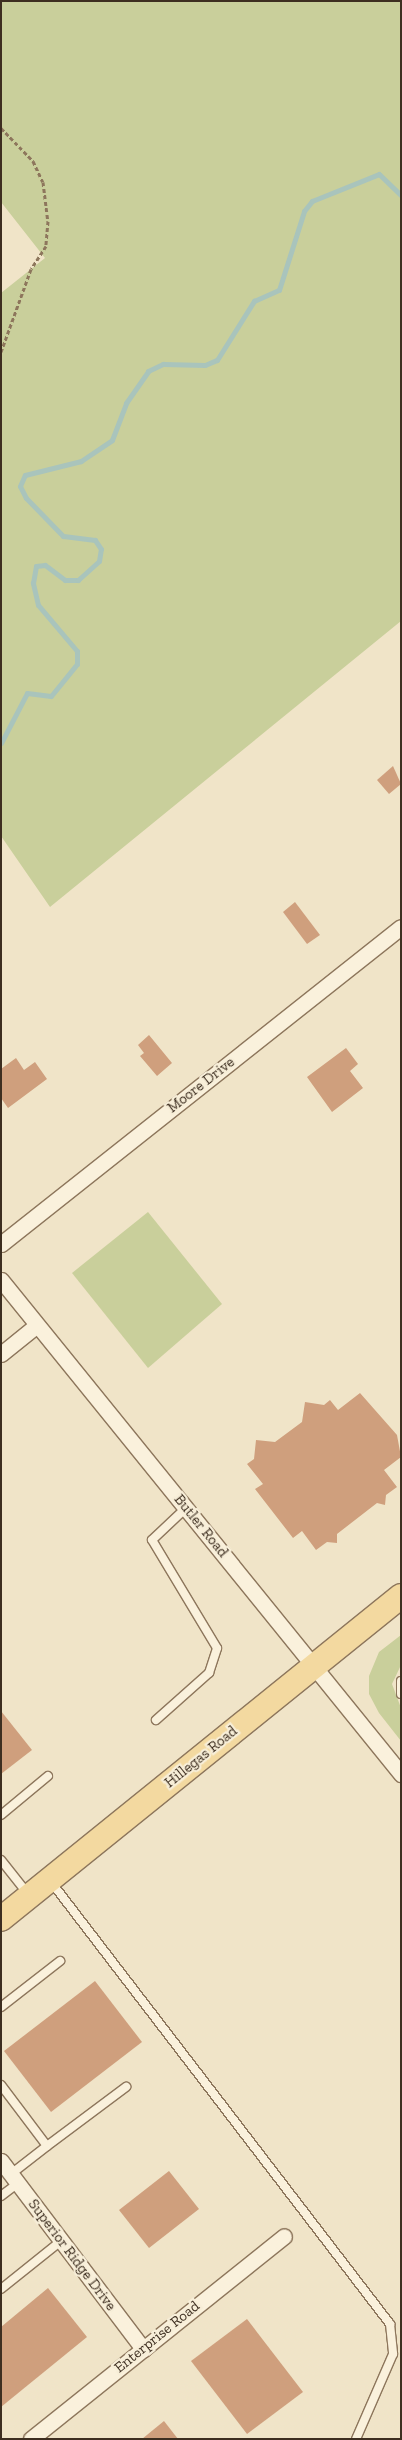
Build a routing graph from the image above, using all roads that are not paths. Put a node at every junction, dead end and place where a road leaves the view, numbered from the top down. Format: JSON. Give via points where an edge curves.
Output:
{"nodes":[{"id":1,"x":401,"y":927,"type":"edge"},
{"id":2,"x":1,"y":1244,"type":"edge"},
{"id":3,"x":1,"y":1280,"type":"edge"},
{"id":4,"x":37,"y":1325,"type":"junction"},
{"id":5,"x":1,"y":1354,"type":"edge"},
{"id":6,"x":186,"y":1508,"type":"junction"},
{"id":7,"x":401,"y":1596,"type":"edge"},
{"id":8,"x":314,"y":1665,"type":"junction"},
{"id":9,"x":401,"y":1681,"type":"edge"},
{"id":10,"x":401,"y":1694,"type":"edge"},
{"id":11,"x":156,"y":1720,"type":"dead end"},
{"id":12,"x":401,"y":1774,"type":"edge"},
{"id":13,"x":48,"y":1776,"type":"dead end"},
{"id":14,"x":1,"y":1815,"type":"edge"},
{"id":15,"x":1,"y":1860,"type":"edge"},
{"id":16,"x":49,"y":1879,"type":"junction"},
{"id":17,"x":30,"y":1896,"type":"junction"},
{"id":18,"x":1,"y":1919,"type":"edge"},
{"id":19,"x":60,"y":1961,"type":"dead end"},
{"id":20,"x":1,"y":2007,"type":"edge"},
{"id":21,"x":1,"y":2085,"type":"edge"},
{"id":22,"x":126,"y":2087,"type":"dead end"},
{"id":23,"x":46,"y":2146,"type":"junction"},
{"id":24,"x":1,"y":2161,"type":"edge"},
{"id":25,"x":14,"y":2178,"type":"junction"},
{"id":26,"x":1,"y":2196,"type":"edge"},
{"id":27,"x":284,"y":2236,"type":"dead end"},
{"id":28,"x":62,"y":2241,"type":"junction"},
{"id":29,"x":1,"y":2288,"type":"edge"},
{"id":30,"x":143,"y":2349,"type":"junction"},
{"id":31,"x":31,"y":2439,"type":"edge"},
{"id":32,"x":356,"y":2439,"type":"edge"}],
"edges":[{"from":1,"to":2,"type":"street","name":"Moore Drive"},
{"from":3,"to":4,"type":"street","name":"Butler Road"},
{"from":4,"to":5,"type":"street"},
{"from":4,"to":6,"type":"street","name":"Butler Road"},
{"from":6,"to":8,"type":"street","name":"Butler Road"},
{"from":6,"to":11,"type":"lane","via":[[152,1540],[217,1648],[209,1673]]},
{"from":7,"to":8,"type":"main road","name":"Hillegas Road"},
{"from":8,"to":12,"type":"street","name":"Butler Road"},
{"from":8,"to":16,"type":"main road","name":"Hillegas Road"},
{"from":9,"to":10,"type":"lane"},
{"from":13,"to":14,"type":"lane"},
{"from":15,"to":17,"type":"lane"},
{"from":16,"to":17,"type":"main road","name":"Hillegas Road"},
{"from":16,"to":32,"type":"lane","via":[[390,2324],[393,2354]]},
{"from":17,"to":18,"type":"main road","name":"Hillegas Road"},
{"from":19,"to":20,"type":"lane"},
{"from":21,"to":23,"type":"lane"},
{"from":22,"to":23,"type":"lane"},
{"from":23,"to":25,"type":"lane"},
{"from":24,"to":25,"type":"street","name":"Superior Ridge Drive"},
{"from":25,"to":26,"type":"lane"},
{"from":25,"to":28,"type":"street","name":"Superior Ridge Drive"},
{"from":27,"to":30,"type":"street","name":"Enterprise Road"},
{"from":28,"to":29,"type":"lane"},
{"from":28,"to":30,"type":"street","name":"Superior Ridge Drive"},
{"from":30,"to":31,"type":"street","name":"Enterprise Road"}]}
